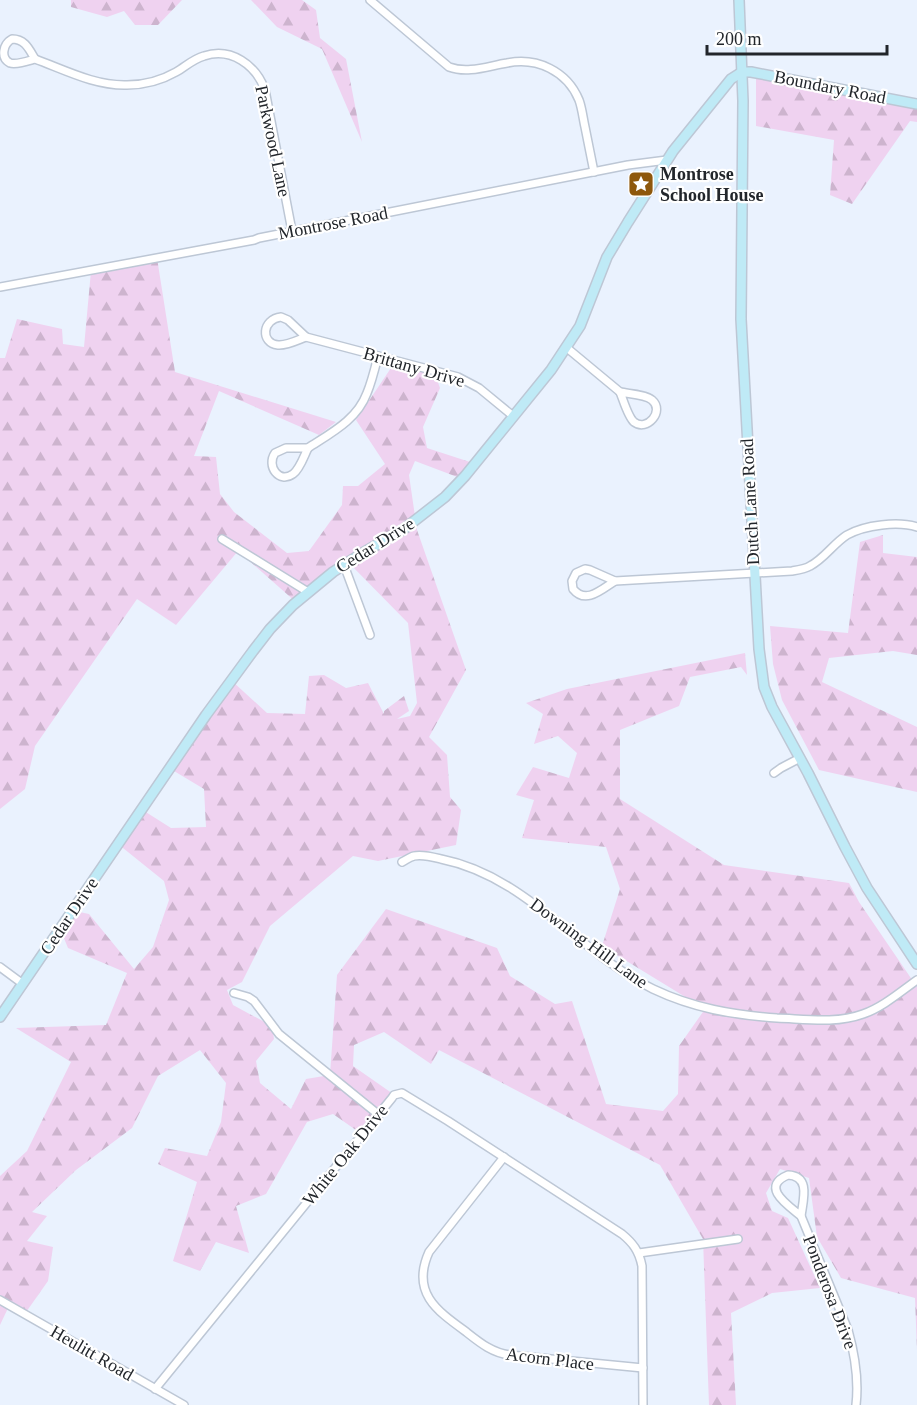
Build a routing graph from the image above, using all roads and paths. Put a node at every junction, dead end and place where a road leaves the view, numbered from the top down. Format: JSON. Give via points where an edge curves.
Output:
{"nodes":[{"id":1,"x":370,"y":0,"type":"edge"},
{"id":2,"x":739,"y":0,"type":"edge"},
{"id":3,"x":35,"y":59,"type":"junction"},
{"id":4,"x":742,"y":72,"type":"junction"},
{"id":5,"x":917,"y":105,"type":"edge"},
{"id":6,"x":667,"y":160,"type":"junction"},
{"id":7,"x":594,"y":172,"type":"junction"},
{"id":8,"x":292,"y":231,"type":"junction"},
{"id":9,"x":0,"y":287,"type":"edge"},
{"id":10,"x":306,"y":338,"type":"junction"},
{"id":11,"x":567,"y":348,"type":"junction"},
{"id":12,"x":378,"y":356,"type":"junction"},
{"id":13,"x":620,"y":392,"type":"junction"},
{"id":14,"x":513,"y":416,"type":"junction"},
{"id":15,"x":308,"y":448,"type":"junction"},
{"id":16,"x":917,"y":527,"type":"edge"},
{"id":17,"x":222,"y":539,"type":"dead end"},
{"id":18,"x":344,"y":565,"type":"junction"},
{"id":19,"x":754,"y":573,"type":"junction"},
{"id":20,"x":615,"y":581,"type":"junction"},
{"id":21,"x":308,"y":592,"type":"junction"},
{"id":22,"x":370,"y":635,"type":"dead end"},
{"id":23,"x":800,"y":758,"type":"junction"},
{"id":24,"x":774,"y":773,"type":"dead end"},
{"id":25,"x":402,"y":862,"type":"dead end"},
{"id":26,"x":917,"y":964,"type":"edge"},
{"id":27,"x":0,"y":967,"type":"edge"},
{"id":28,"x":917,"y":980,"type":"edge"},
{"id":29,"x":23,"y":984,"type":"junction"},
{"id":30,"x":234,"y":993,"type":"dead end"},
{"id":31,"x":0,"y":1017,"type":"edge"},
{"id":32,"x":378,"y":1115,"type":"junction"},
{"id":33,"x":504,"y":1157,"type":"junction"},
{"id":34,"x":801,"y":1216,"type":"junction"},
{"id":35,"x":738,"y":1239,"type":"dead end"},
{"id":36,"x":639,"y":1253,"type":"junction"},
{"id":37,"x":0,"y":1300,"type":"edge"},
{"id":38,"x":643,"y":1368,"type":"junction"},
{"id":39,"x":155,"y":1389,"type":"junction"},
{"id":40,"x":184,"y":1405,"type":"edge"},
{"id":41,"x":643,"y":1405,"type":"edge"},
{"id":42,"x":856,"y":1405,"type":"edge"}],
"edges":[{"from":1,"to":7,"type":"street","via":[[449,67],[468,70],[526,61],[559,74],[579,101]]},
{"from":2,"to":4,"type":"street","name":"Dutch Lane Road"},
{"from":3,"to":3,"type":"street","name":"Parkwood Lane","via":[[11,63],[5,59],[3,48],[12,39],[20,40]]},
{"from":3,"to":8,"type":"street","name":"Parkwood Lane","via":[[91,81],[127,86],[162,79],[206,55],[227,55],[243,61],[265,90]]},
{"from":4,"to":5,"type":"street","name":"Boundary Road"},
{"from":4,"to":6,"type":"street","name":"Cedar Drive","via":[[724,87]]},
{"from":4,"to":19,"type":"street","name":"Dutch Lane Road","via":[[741,319]]},
{"from":6,"to":7,"type":"street","name":"Montrose Road"},
{"from":6,"to":11,"type":"street","name":"Cedar Drive","via":[[607,257],[580,326]]},
{"from":7,"to":8,"type":"street","name":"Montrose Road"},
{"from":8,"to":9,"type":"street","name":"Montrose Road"},
{"from":10,"to":10,"type":"street","name":"Brittany Drive","via":[[276,345],[267,338],[267,326],[275,318],[286,318]]},
{"from":10,"to":12,"type":"street","name":"Brittany Drive"},
{"from":11,"to":13,"type":"street"},
{"from":11,"to":14,"type":"street","name":"Cedar Drive"},
{"from":12,"to":14,"type":"street","name":"Brittany Drive","via":[[464,380]]},
{"from":12,"to":15,"type":"street","via":[[367,394],[357,411]]},
{"from":13,"to":13,"type":"street","via":[[651,399],[656,405],[654,418],[646,424],[634,422]]},
{"from":14,"to":18,"type":"street","name":"Cedar Drive","via":[[445,497],[404,529]]},
{"from":15,"to":15,"type":"street","via":[[294,474],[284,476],[273,470],[272,457],[277,451]]},
{"from":16,"to":19,"type":"street","via":[[868,527],[847,535],[811,566]]},
{"from":17,"to":21,"type":"street"},
{"from":18,"to":21,"type":"street","name":"Cedar Drive"},
{"from":18,"to":22,"type":"street"},
{"from":19,"to":20,"type":"street"},
{"from":19,"to":23,"type":"street","name":"Dutch Lane Road","via":[[764,687]]},
{"from":20,"to":20,"type":"street","via":[[586,597],[576,593],[572,585],[576,573],[585,569]]},
{"from":21,"to":29,"type":"street","name":"Cedar Drive","via":[[271,628],[227,686]]},
{"from":23,"to":24,"type":"street"},
{"from":23,"to":26,"type":"street","name":"Dutch Lane Road","via":[[867,888]]},
{"from":25,"to":28,"type":"street","name":"Downing Hill Lane","via":[[413,856],[428,856],[490,875],[634,979],[672,998],[714,1011],[844,1019],[875,1008]]},
{"from":27,"to":29,"type":"street"},
{"from":29,"to":31,"type":"street","name":"Cedar Drive"},
{"from":30,"to":32,"type":"street","via":[[254,1001],[279,1034]]},
{"from":32,"to":33,"type":"street","name":"White Oak Drive","via":[[394,1095],[406,1094]]},
{"from":32,"to":39,"type":"street","name":"White Oak Drive"},
{"from":33,"to":36,"type":"street","name":"White Oak Drive","via":[[622,1234]]},
{"from":33,"to":38,"type":"street","name":"Acorn Place","via":[[429,1252],[423,1280],[432,1303],[495,1352]]},
{"from":34,"to":34,"type":"street","via":[[777,1194],[778,1181],[788,1175],[795,1176],[803,1185]]},
{"from":34,"to":42,"type":"street","name":"Ponderosa Drive","via":[[853,1347]]},
{"from":35,"to":36,"type":"street"},
{"from":36,"to":38,"type":"street"},
{"from":37,"to":39,"type":"street","name":"Heulitt Road"},
{"from":38,"to":41,"type":"street"},
{"from":39,"to":40,"type":"street","name":"Heulitt Road"}]}
